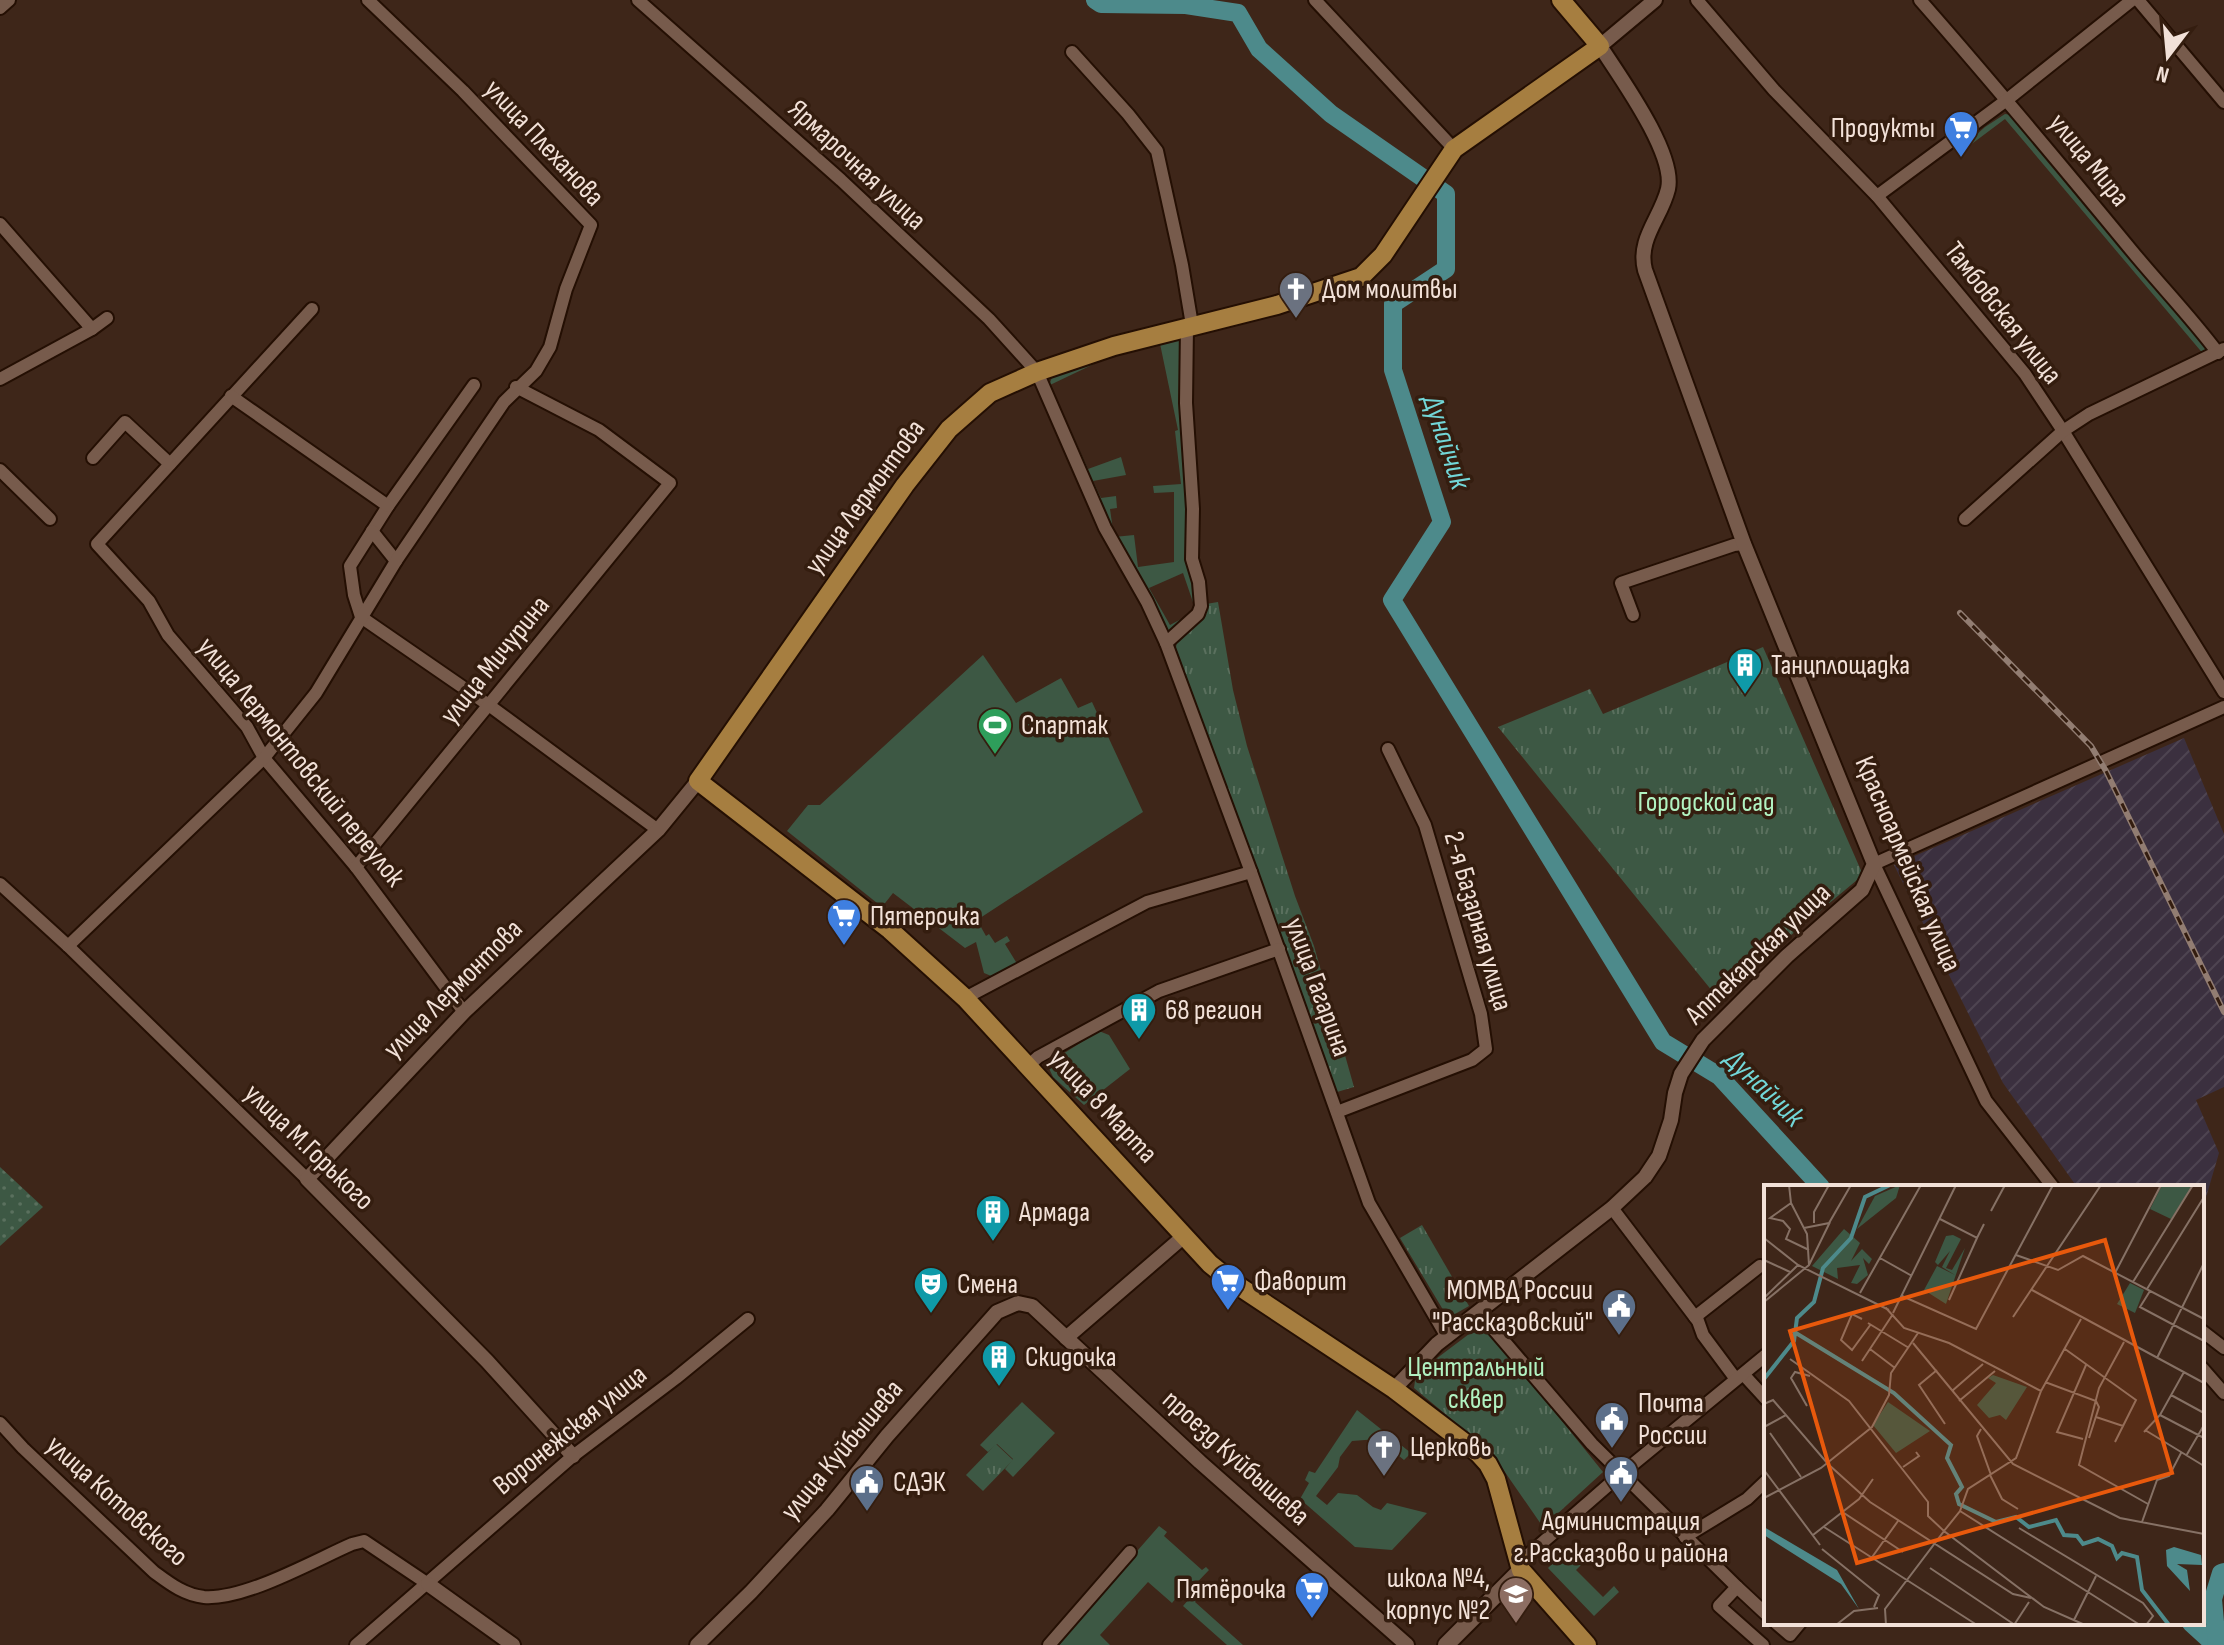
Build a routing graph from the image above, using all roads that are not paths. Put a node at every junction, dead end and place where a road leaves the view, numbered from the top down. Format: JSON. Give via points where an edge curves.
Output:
{"nodes":[{"id":1,"x":9,"y":0,"type":"edge"},
{"id":2,"x":368,"y":0,"type":"edge"},
{"id":3,"x":638,"y":0,"type":"edge"},
{"id":4,"x":1315,"y":0,"type":"edge"},
{"id":5,"x":1561,"y":0,"type":"edge"},
{"id":6,"x":1655,"y":0,"type":"edge"},
{"id":7,"x":1697,"y":0,"type":"edge"},
{"id":8,"x":1920,"y":0,"type":"edge"},
{"id":9,"x":2135,"y":0,"type":"edge"},
{"id":10,"x":0,"y":8,"type":"edge"},
{"id":11,"x":1600,"y":46,"type":"junction"},
{"id":12,"x":1072,"y":52,"type":"dead end"},
{"id":13,"x":2008,"y":99,"type":"junction"},
{"id":14,"x":2224,"y":102,"type":"edge"},
{"id":15,"x":1454,"y":149,"type":"junction"},
{"id":16,"x":1877,"y":196,"type":"junction"},
{"id":17,"x":0,"y":224,"type":"edge"},
{"id":18,"x":312,"y":309,"type":"dead end"},
{"id":19,"x":107,"y":318,"type":"dead end"},
{"id":20,"x":1190,"y":326,"type":"junction"},
{"id":21,"x":92,"y":329,"type":"junction"},
{"id":22,"x":2221,"y":351,"type":"edge"},
{"id":23,"x":1037,"y":372,"type":"junction"},
{"id":24,"x":0,"y":379,"type":"edge"},
{"id":25,"x":474,"y":385,"type":"dead end"},
{"id":26,"x":516,"y":387,"type":"junction"},
{"id":27,"x":231,"y":396,"type":"junction"},
{"id":28,"x":2063,"y":431,"type":"junction"},
{"id":29,"x":93,"y":458,"type":"dead end"},
{"id":30,"x":170,"y":464,"type":"junction"},
{"id":31,"x":0,"y":470,"type":"edge"},
{"id":32,"x":388,"y":506,"type":"junction"},
{"id":33,"x":50,"y":519,"type":"dead end"},
{"id":34,"x":1965,"y":519,"type":"dead end"},
{"id":35,"x":372,"y":531,"type":"junction"},
{"id":36,"x":1744,"y":544,"type":"junction"},
{"id":37,"x":396,"y":561,"type":"junction"},
{"id":38,"x":1633,"y":615,"type":"dead end"},
{"id":39,"x":361,"y":617,"type":"junction"},
{"id":40,"x":1166,"y":643,"type":"junction"},
{"id":41,"x":2224,"y":692,"type":"edge"},
{"id":42,"x":490,"y":706,"type":"junction"},
{"id":43,"x":2224,"y":707,"type":"edge"},
{"id":44,"x":1388,"y":749,"type":"dead end"},
{"id":45,"x":264,"y":758,"type":"junction"},
{"id":46,"x":698,"y":781,"type":"junction"},
{"id":47,"x":658,"y":830,"type":"junction"},
{"id":48,"x":1874,"y":864,"type":"junction"},
{"id":49,"x":356,"y":867,"type":"junction"},
{"id":50,"x":1251,"y":872,"type":"junction"},
{"id":51,"x":0,"y":884,"type":"edge"},
{"id":52,"x":68,"y":946,"type":"junction"},
{"id":53,"x":1279,"y":949,"type":"junction"},
{"id":54,"x":965,"y":998,"type":"junction"},
{"id":55,"x":464,"y":1012,"type":"junction"},
{"id":56,"x":1028,"y":1066,"type":"junction"},
{"id":57,"x":1337,"y":1112,"type":"junction"},
{"id":58,"x":307,"y":1179,"type":"junction"},
{"id":59,"x":2051,"y":1185,"type":"edge"},
{"id":60,"x":1612,"y":1208,"type":"junction"},
{"id":61,"x":1183,"y":1237,"type":"junction"},
{"id":62,"x":1760,"y":1266,"type":"dead end"},
{"id":63,"x":1032,"y":1306,"type":"joint"},
{"id":64,"x":1479,"y":1312,"type":"junction"},
{"id":65,"x":1695,"y":1317,"type":"junction"},
{"id":66,"x":748,"y":1319,"type":"dead end"},
{"id":67,"x":2204,"y":1333,"type":"edge"},
{"id":68,"x":1447,"y":1337,"type":"junction"},
{"id":69,"x":1066,"y":1338,"type":"junction"},
{"id":70,"x":2224,"y":1348,"type":"edge"},
{"id":71,"x":1764,"y":1357,"type":"edge"},
{"id":72,"x":2204,"y":1370,"type":"edge"},
{"id":73,"x":1739,"y":1377,"type":"junction"},
{"id":74,"x":1394,"y":1389,"type":"junction"},
{"id":75,"x":2224,"y":1393,"type":"edge"},
{"id":76,"x":1764,"y":1397,"type":"edge"},
{"id":77,"x":0,"y":1423,"type":"edge"},
{"id":78,"x":573,"y":1456,"type":"junction"},
{"id":79,"x":1621,"y":1474,"type":"junction"},
{"id":80,"x":1764,"y":1483,"type":"edge"},
{"id":81,"x":1685,"y":1537,"type":"junction"},
{"id":82,"x":1130,"y":1552,"type":"dead end"},
{"id":83,"x":1520,"y":1566,"type":"junction"},
{"id":84,"x":428,"y":1584,"type":"junction"},
{"id":85,"x":1533,"y":1584,"type":"junction"},
{"id":86,"x":1737,"y":1587,"type":"junction"},
{"id":87,"x":1764,"y":1612,"type":"edge"},
{"id":88,"x":1558,"y":1613,"type":"dead end"},
{"id":89,"x":1778,"y":1625,"type":"edge"},
{"id":90,"x":1798,"y":1625,"type":"edge"},
{"id":91,"x":356,"y":1645,"type":"edge"},
{"id":92,"x":513,"y":1645,"type":"edge"},
{"id":93,"x":697,"y":1645,"type":"edge"},
{"id":94,"x":1049,"y":1645,"type":"edge"},
{"id":95,"x":1407,"y":1645,"type":"edge"},
{"id":96,"x":1446,"y":1645,"type":"edge"},
{"id":97,"x":1587,"y":1645,"type":"edge"},
{"id":98,"x":1763,"y":1645,"type":"edge"}],
"edges":[{"from":1,"to":10,"type":"street"},
{"from":2,"to":26,"type":"street","name":"улица Плеханова","via":[[591,225],[550,347],[536,371]]},
{"from":3,"to":23,"type":"street","name":"Ярмарочная улица","via":[[841,180],[989,319]]},
{"from":4,"to":15,"type":"street"},
{"from":5,"to":11,"type":"main road","name":"Красноармейская улица"},
{"from":6,"to":11,"type":"street"},
{"from":7,"to":16,"type":"street","name":"Тамбовская улица","via":[[1774,90]]},
{"from":8,"to":13,"type":"street","name":"улица Мира"},
{"from":9,"to":13,"type":"street"},
{"from":9,"to":14,"type":"street"},
{"from":11,"to":15,"type":"main road","name":"улица Лермонтова"},
{"from":11,"to":36,"type":"street","name":"Красноармейская улица","via":[[1648,123],[1666,164],[1668,189],[1648,232],[1643,261]]},
{"from":12,"to":20,"type":"street","via":[[1157,151]]},
{"from":13,"to":16,"type":"street"},
{"from":13,"to":22,"type":"street","name":"улица Мира"},
{"from":15,"to":20,"type":"main road","name":"улица Лермонтова","via":[[1383,255],[1361,277]]},
{"from":16,"to":28,"type":"street","name":"Тамбовская улица","via":[[2025,374]]},
{"from":17,"to":21,"type":"street"},
{"from":18,"to":27,"type":"street"},
{"from":19,"to":21,"type":"street"},
{"from":20,"to":23,"type":"main road","name":"улица Лермонтова"},
{"from":20,"to":40,"type":"street","via":[[1186,403],[1192,559],[1202,603],[1198,614]]},
{"from":21,"to":24,"type":"street"},
{"from":22,"to":28,"type":"street"},
{"from":23,"to":40,"type":"street","name":"улица Гагарина","via":[[1105,528]]},
{"from":23,"to":46,"type":"main road","name":"улица Лермонтова","via":[[990,393],[949,429]]},
{"from":25,"to":32,"type":"street"},
{"from":26,"to":37,"type":"street"},
{"from":26,"to":42,"type":"street","name":"улица Мичурина","via":[[599,430],[670,483]]},
{"from":27,"to":30,"type":"street"},
{"from":27,"to":32,"type":"street"},
{"from":28,"to":34,"type":"street"},
{"from":28,"to":41,"type":"street","name":"Тамбовская улица"},
{"from":29,"to":30,"type":"street","via":[[125,422]]},
{"from":30,"to":45,"type":"street","name":"улица Лермонтовский переулок","via":[[97,544],[149,601],[168,635],[247,727]]},
{"from":31,"to":33,"type":"street"},
{"from":32,"to":35,"type":"street"},
{"from":35,"to":37,"type":"street"},
{"from":35,"to":39,"type":"street","via":[[350,566]]},
{"from":36,"to":38,"type":"street","via":[[1621,583]]},
{"from":36,"to":48,"type":"street","name":"Красноармейская улица"},
{"from":37,"to":39,"type":"street"},
{"from":39,"to":42,"type":"street"},
{"from":39,"to":45,"type":"street","via":[[316,693]]},
{"from":40,"to":50,"type":"street","name":"улица Гагарина"},
{"from":42,"to":47,"type":"street"},
{"from":42,"to":49,"type":"street","name":"улица Мичурина"},
{"from":43,"to":48,"type":"street"},
{"from":44,"to":57,"type":"street","name":"2-я Базарная улица","via":[[1425,825],[1481,1014],[1486,1049],[1472,1060]]},
{"from":45,"to":49,"type":"street","name":"улица Лермонтовский переулок"},
{"from":45,"to":52,"type":"street"},
{"from":46,"to":47,"type":"street","name":"улица Лермонтова"},
{"from":46,"to":54,"type":"main road","name":"улица 8 Марта","via":[[890,930]]},
{"from":47,"to":55,"type":"street","name":"улица Лермонтова"},
{"from":48,"to":59,"type":"street","name":"Красноармейская улица","via":[[1986,1101]]},
{"from":48,"to":60,"type":"street","name":"Аптекарская улица","via":[[1862,890],[1703,1040],[1681,1074],[1659,1156]]},
{"from":49,"to":55,"type":"street","name":"улица Лермонтовский переулок"},
{"from":50,"to":53,"type":"street","name":"улица Гагарина"},
{"from":50,"to":54,"type":"street","via":[[1132,909]]},
{"from":51,"to":52,"type":"street","name":"улица М.Горького"},
{"from":52,"to":58,"type":"street","name":"улица М.Горького"},
{"from":53,"to":56,"type":"street","via":[[1159,991]]},
{"from":53,"to":57,"type":"street","name":"улица Гагарина"},
{"from":54,"to":56,"type":"main road","name":"улица 8 Марта"},
{"from":55,"to":58,"type":"street","name":"улица Лермонтова"},
{"from":56,"to":61,"type":"main road","name":"улица 8 Марта"},
{"from":57,"to":68,"type":"street","name":"улица Гагарина","via":[[1369,1203]]},
{"from":58,"to":78,"type":"street","name":"улица М.Горького"},
{"from":60,"to":64,"type":"street","name":"Аптекарская улица"},
{"from":60,"to":65,"type":"street"},
{"from":61,"to":69,"type":"street"},
{"from":61,"to":74,"type":"main road","name":"улица 8 Марта","via":[[1231,1281]]},
{"from":62,"to":65,"type":"street"},
{"from":63,"to":69,"type":"street","name":"проезд Куйбышева"},
{"from":63,"to":93,"type":"street","name":"улица Куйбышева","via":[[1013,1304],[997,1312],[827,1510]]},
{"from":64,"to":68,"type":"street","name":"Аптекарская улица"},
{"from":64,"to":79,"type":"street"},
{"from":65,"to":73,"type":"street","via":[[1703,1335]]},
{"from":66,"to":78,"type":"street","name":"Воронежская улица"},
{"from":67,"to":70,"type":"street"},
{"from":68,"to":74,"type":"street","name":"Аптекарская улица"},
{"from":69,"to":95,"type":"street","name":"проезд Куйбышева"},
{"from":71,"to":73,"type":"street"},
{"from":72,"to":75,"type":"street"},
{"from":73,"to":76,"type":"street"},
{"from":73,"to":79,"type":"street"},
{"from":74,"to":83,"type":"main road","name":"улица 8 Марта","via":[[1488,1464]]},
{"from":77,"to":84,"type":"street","name":"улица Котовского","via":[[154,1572],[188,1593],[203,1597],[246,1590],[364,1541]]},
{"from":78,"to":84,"type":"street","name":"Воронежская улица"},
{"from":79,"to":81,"type":"street"},
{"from":79,"to":83,"type":"street"},
{"from":80,"to":81,"type":"street"},
{"from":81,"to":86,"type":"street"},
{"from":82,"to":94,"type":"street"},
{"from":83,"to":85,"type":"main road"},
{"from":83,"to":96,"type":"main road"},
{"from":84,"to":91,"type":"street","name":"Воронежская улица"},
{"from":84,"to":92,"type":"street"},
{"from":85,"to":88,"type":"main road"},
{"from":85,"to":97,"type":"main road"},
{"from":86,"to":87,"type":"street"},
{"from":86,"to":98,"type":"street","via":[[1719,1606]]},
{"from":89,"to":90,"type":"street","via":[[1790,1635]]}]}
